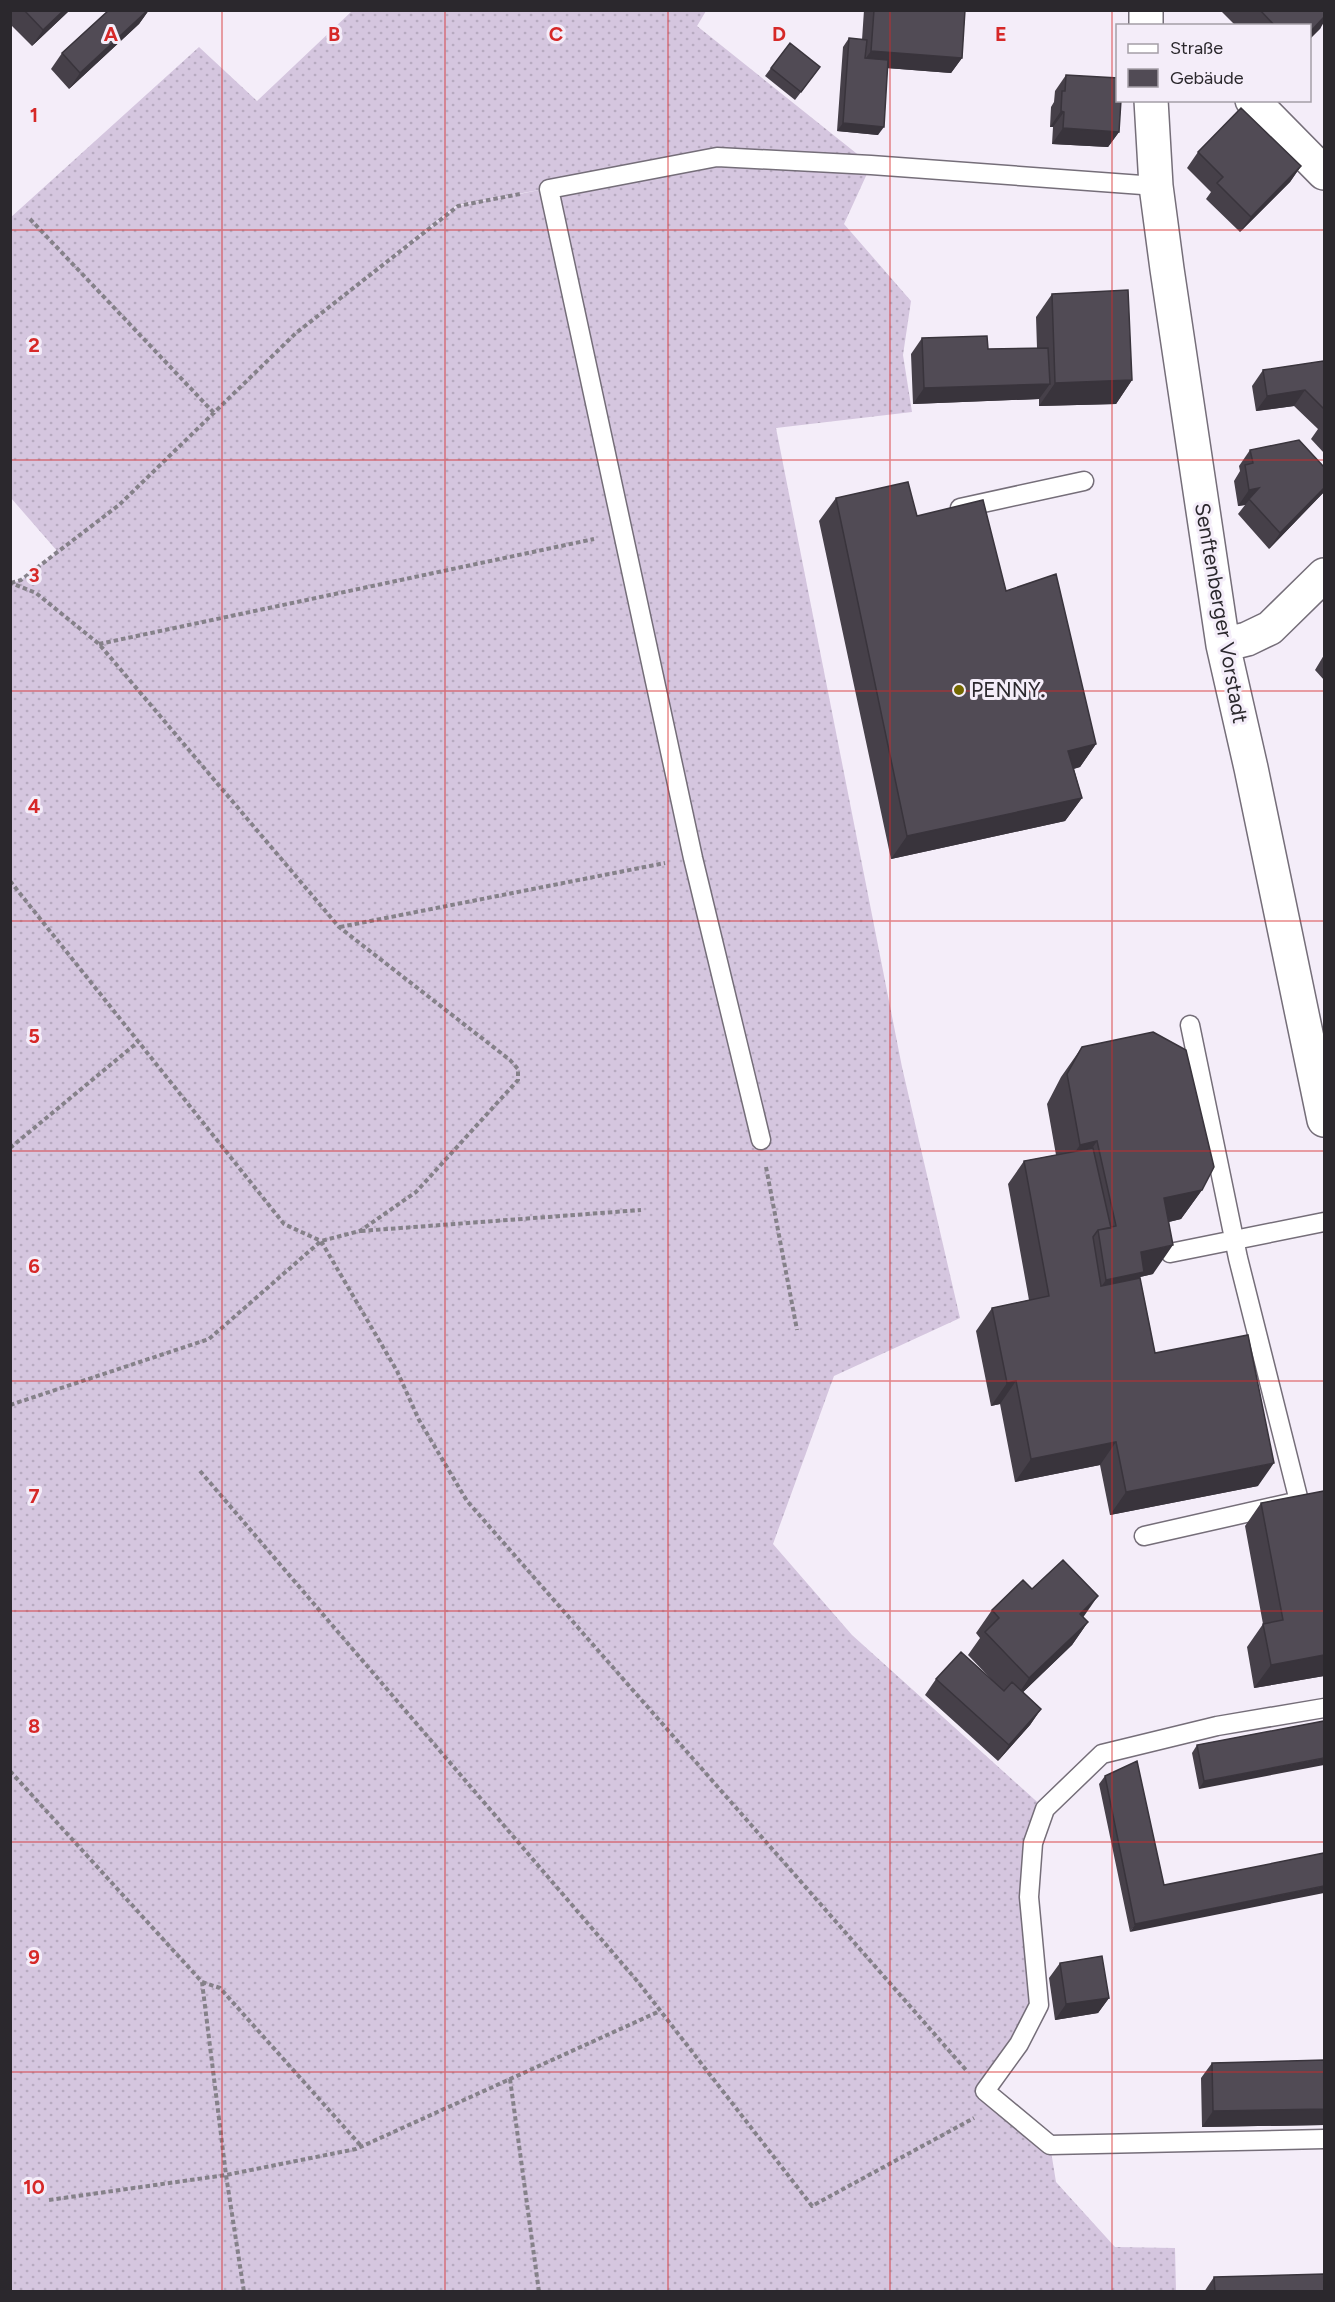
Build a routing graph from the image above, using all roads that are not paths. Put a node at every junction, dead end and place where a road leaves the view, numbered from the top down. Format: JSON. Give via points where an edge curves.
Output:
{"nodes":[{"id":1,"x":1151,"y":102,"type":"edge"},
{"id":2,"x":1254,"y":102,"type":"edge"},
{"id":3,"x":1324,"y":173,"type":"edge"},
{"id":4,"x":1156,"y":186,"type":"junction"},
{"id":5,"x":1084,"y":481,"type":"dead end"},
{"id":6,"x":940,"y":512,"type":"edge"},
{"id":7,"x":1324,"y":575,"type":"edge"},
{"id":8,"x":1222,"y":645,"type":"junction"},
{"id":9,"x":1190,"y":1025,"type":"dead end"},
{"id":10,"x":1324,"y":1120,"type":"edge"},
{"id":11,"x":761,"y":1140,"type":"road end"},
{"id":12,"x":1324,"y":1222,"type":"edge"},
{"id":13,"x":1234,"y":1240,"type":"junction"},
{"id":14,"x":1170,"y":1252,"type":"edge"},
{"id":15,"x":1144,"y":1536,"type":"dead end"},
{"id":16,"x":1324,"y":1708,"type":"edge"},
{"id":17,"x":1324,"y":2139,"type":"edge"}],
"edges":[{"from":1,"to":4,"type":"street","name":"Senftenberger Vorstadt"},
{"from":2,"to":3,"type":"street"},
{"from":4,"to":8,"type":"street","name":"Senftenberger Vorstadt"},
{"from":4,"to":11,"type":"lane","via":[[717,157],[549,189],[693,858]]},
{"from":5,"to":6,"type":"lane"},
{"from":7,"to":8,"type":"street","via":[[1270,628]]},
{"from":8,"to":10,"type":"street","name":"Senftenberger Vorstadt"},
{"from":9,"to":13,"type":"lane"},
{"from":12,"to":13,"type":"lane"},
{"from":13,"to":14,"type":"lane"},
{"from":13,"to":15,"type":"lane","via":[[1299,1501]]},
{"from":16,"to":17,"type":"lane","via":[[1217,1726],[1102,1754],[1045,1809],[1032,1843],[1029,1897],[1039,2005],[990,2096],[1050,2145]]}]}
